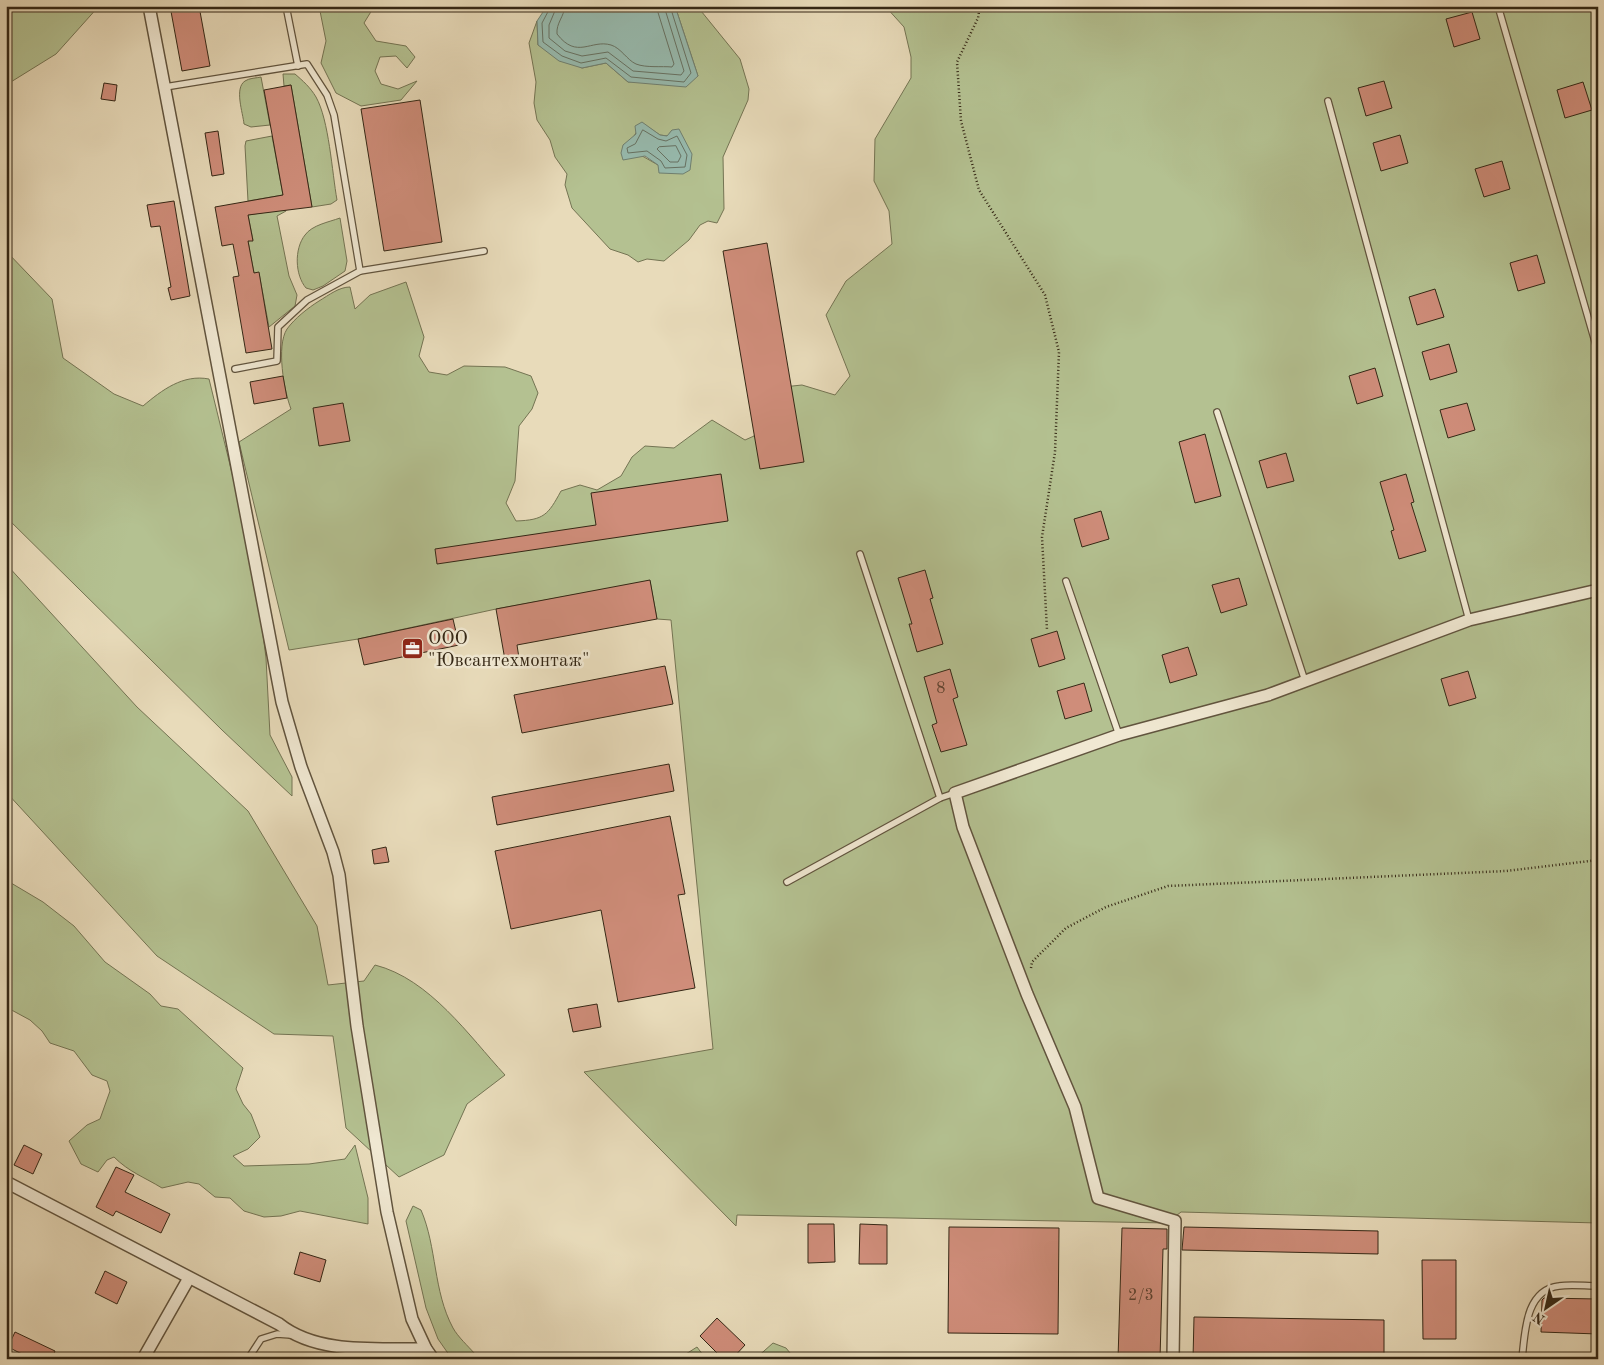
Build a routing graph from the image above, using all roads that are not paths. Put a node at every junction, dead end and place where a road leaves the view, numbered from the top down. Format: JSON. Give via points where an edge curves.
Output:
{"nodes":[{"id":1,"x":149,"y":6,"type":"edge"},
{"id":2,"x":286,"y":6,"type":"edge"},
{"id":3,"x":1498,"y":6,"type":"edge"},
{"id":4,"x":298,"y":66,"type":"junction"},
{"id":5,"x":166,"y":87,"type":"junction"},
{"id":6,"x":1328,"y":102,"type":"dead end"},
{"id":7,"x":484,"y":251,"type":"dead end"},
{"id":8,"x":360,"y":271,"type":"junction"},
{"id":9,"x":1598,"y":352,"type":"edge"},
{"id":10,"x":236,"y":369,"type":"dead end"},
{"id":11,"x":1216,"y":412,"type":"dead end"},
{"id":12,"x":860,"y":554,"type":"dead end"},
{"id":13,"x":1066,"y":582,"type":"dead end"},
{"id":14,"x":1598,"y":590,"type":"edge"},
{"id":15,"x":1469,"y":620,"type":"junction"},
{"id":16,"x":1305,"y":682,"type":"junction"},
{"id":17,"x":1119,"y":735,"type":"junction"},
{"id":18,"x":955,"y":793,"type":"junction"},
{"id":19,"x":940,"y":798,"type":"junction"},
{"id":20,"x":787,"y":882,"type":"dead end"},
{"id":21,"x":6,"y":1182,"type":"edge"},
{"id":22,"x":189,"y":1278,"type":"junction"},
{"id":23,"x":1598,"y":1286,"type":"edge"},
{"id":24,"x":293,"y":1335,"type":"junction"},
{"id":25,"x":429,"y":1354,"type":"edge"},
{"id":26,"x":143,"y":1359,"type":"edge"},
{"id":27,"x":248,"y":1359,"type":"edge"},
{"id":28,"x":1173,"y":1359,"type":"edge"},
{"id":29,"x":1522,"y":1359,"type":"edge"}],
"edges":[{"from":1,"to":5,"type":"street"},
{"from":2,"to":4,"type":"lane"},
{"from":3,"to":9,"type":"lane"},
{"from":4,"to":5,"type":"lane"},
{"from":4,"to":8,"type":"lane","via":[[307,64],[327,95],[334,115]]},
{"from":5,"to":25,"type":"street","via":[[282,702],[339,875],[357,1026],[386,1203],[412,1319]]},
{"from":6,"to":15,"type":"lane"},
{"from":7,"to":8,"type":"lane"},
{"from":8,"to":10,"type":"lane","via":[[307,300],[278,327],[277,361]]},
{"from":11,"to":16,"type":"lane"},
{"from":12,"to":19,"type":"lane"},
{"from":13,"to":17,"type":"lane"},
{"from":14,"to":15,"type":"street"},
{"from":15,"to":16,"type":"street"},
{"from":16,"to":17,"type":"street"},
{"from":17,"to":18,"type":"street"},
{"from":18,"to":19,"type":"lane"},
{"from":18,"to":28,"type":"street","via":[[963,827],[1026,994],[1075,1107],[1098,1198],[1175,1221]]},
{"from":19,"to":20,"type":"lane"},
{"from":21,"to":22,"type":"street"},
{"from":22,"to":24,"type":"street","via":[[279,1324]]},
{"from":22,"to":26,"type":"street"},
{"from":23,"to":29,"type":"lane","via":[[1560,1286],[1538,1297],[1527,1319]]},
{"from":24,"to":25,"type":"street","via":[[330,1346]]},
{"from":24,"to":27,"type":"lane","via":[[277,1334],[260,1339]]}]}
